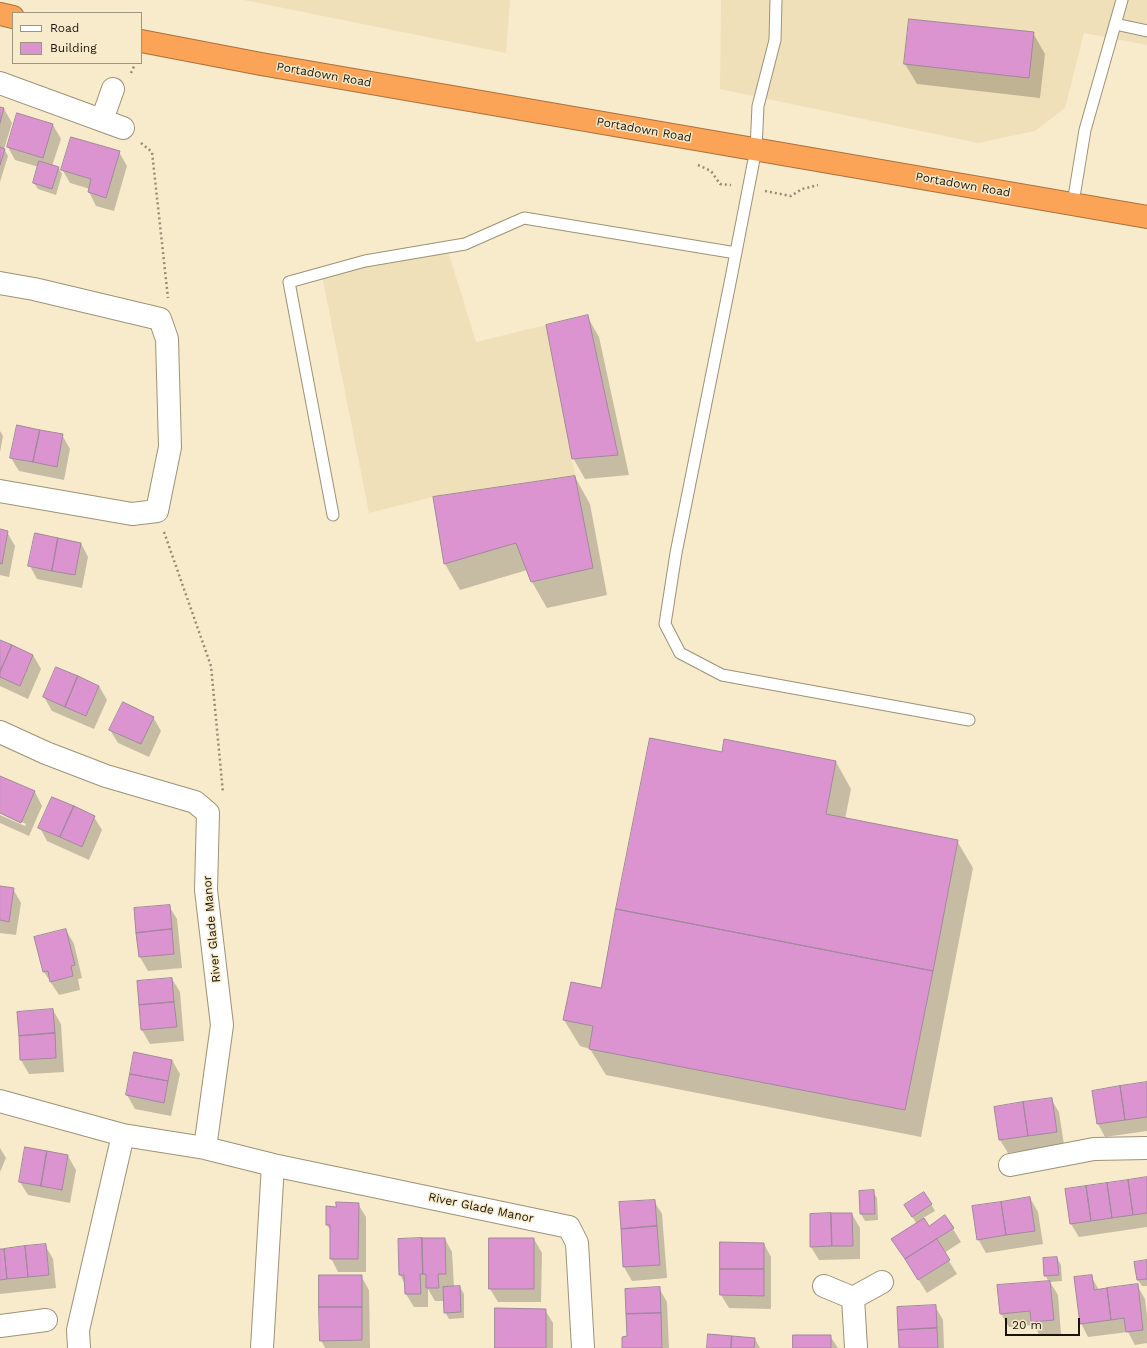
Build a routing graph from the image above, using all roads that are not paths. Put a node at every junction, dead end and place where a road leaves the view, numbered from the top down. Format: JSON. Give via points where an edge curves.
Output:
{"nodes":[{"id":1,"x":776,"y":0,"type":"edge"},
{"id":2,"x":1122,"y":0,"type":"edge"},
{"id":3,"x":0,"y":14,"type":"edge"},
{"id":4,"x":12,"y":17,"type":"edge"},
{"id":5,"x":1115,"y":24,"type":"junction"},
{"id":6,"x":1147,"y":31,"type":"edge"},
{"id":7,"x":142,"y":41,"type":"edge"},
{"id":8,"x":0,"y":83,"type":"edge"},
{"id":9,"x":113,"y":89,"type":"dead end"},
{"id":10,"x":102,"y":120,"type":"junction"},
{"id":11,"x":123,"y":128,"type":"road end"},
{"id":12,"x":756,"y":149,"type":"junction"},
{"id":13,"x":1073,"y":203,"type":"junction"},
{"id":14,"x":1147,"y":217,"type":"edge"},
{"id":15,"x":736,"y":253,"type":"junction"},
{"id":16,"x":0,"y":283,"type":"edge"},
{"id":17,"x":0,"y":491,"type":"edge"},
{"id":18,"x":333,"y":514,"type":"dead end"},
{"id":19,"x":969,"y":720,"type":"dead end"},
{"id":20,"x":0,"y":732,"type":"edge"},
{"id":21,"x":0,"y":1101,"type":"edge"},
{"id":22,"x":123,"y":1135,"type":"junction"},
{"id":23,"x":205,"y":1148,"type":"junction"},
{"id":24,"x":1147,"y":1148,"type":"edge"},
{"id":25,"x":273,"y":1165,"type":"junction"},
{"id":26,"x":1010,"y":1165,"type":"dead end"},
{"id":27,"x":882,"y":1282,"type":"dead end"},
{"id":28,"x":824,"y":1286,"type":"dead end"},
{"id":29,"x":853,"y":1298,"type":"junction"},
{"id":30,"x":46,"y":1320,"type":"dead end"},
{"id":31,"x":0,"y":1326,"type":"edge"},
{"id":32,"x":79,"y":1348,"type":"edge"},
{"id":33,"x":262,"y":1348,"type":"edge"},
{"id":34,"x":583,"y":1348,"type":"edge"},
{"id":35,"x":856,"y":1348,"type":"edge"}],
"edges":[{"from":1,"to":12,"type":"lane","via":[[775,40],[758,106]]},
{"from":2,"to":5,"type":"lane"},
{"from":3,"to":4,"type":"highway"},
{"from":5,"to":6,"type":"lane"},
{"from":5,"to":13,"type":"lane","via":[[1085,130]]},
{"from":7,"to":12,"type":"highway","name":"Portadown Road"},
{"from":8,"to":10,"type":"street"},
{"from":9,"to":10,"type":"street"},
{"from":10,"to":11,"type":"street"},
{"from":12,"to":13,"type":"highway","name":"Portadown Road"},
{"from":12,"to":15,"type":"lane"},
{"from":13,"to":14,"type":"highway","name":"Portadown Road"},
{"from":15,"to":18,"type":"lane","via":[[524,218],[465,244],[365,261],[289,282]]},
{"from":15,"to":19,"type":"lane","via":[[676,553],[665,624],[680,653],[722,675]]},
{"from":16,"to":17,"type":"street","via":[[160,319],[167,339],[170,447],[157,511],[132,514]]},
{"from":20,"to":23,"type":"street","name":"River Glade Manor","via":[[106,776],[195,802],[208,813],[206,890],[222,1025]]},
{"from":21,"to":22,"type":"street","name":"River Glade Manor"},
{"from":22,"to":23,"type":"street","name":"River Glade Manor"},
{"from":22,"to":32,"type":"street","via":[[78,1330]]},
{"from":23,"to":25,"type":"street","name":"River Glade Manor"},
{"from":24,"to":26,"type":"street","via":[[1094,1149]]},
{"from":25,"to":33,"type":"street"},
{"from":25,"to":34,"type":"street","name":"River Glade Manor","via":[[569,1227],[577,1243]]},
{"from":27,"to":29,"type":"street"},
{"from":28,"to":29,"type":"street"},
{"from":29,"to":35,"type":"street"},
{"from":30,"to":31,"type":"street"}]}
